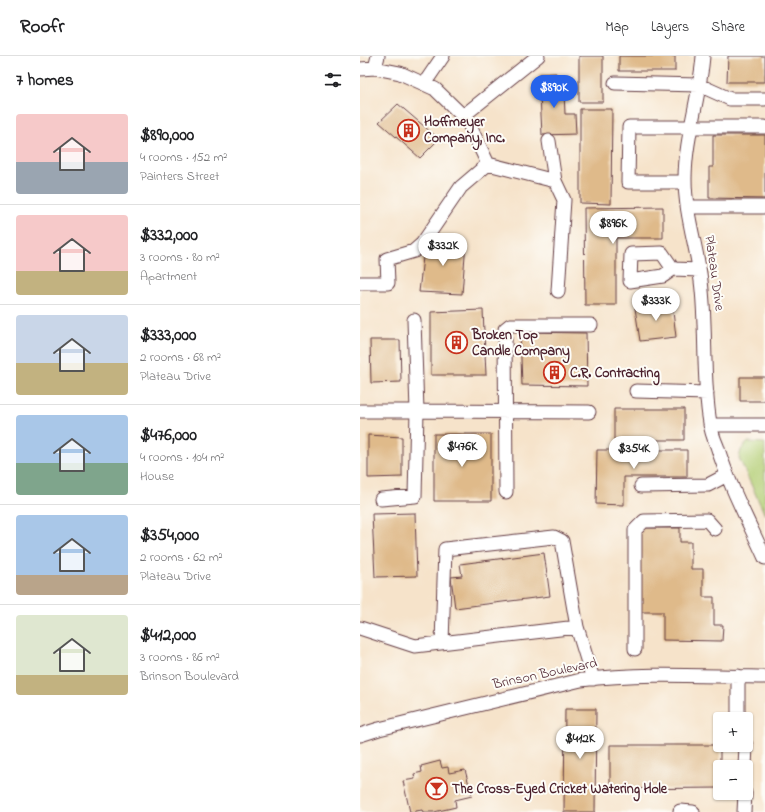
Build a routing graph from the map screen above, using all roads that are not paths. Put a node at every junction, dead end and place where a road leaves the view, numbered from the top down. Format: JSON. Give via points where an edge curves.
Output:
{"nodes":[{"id":1,"x":443,"y":56,"type":"edge"},
{"id":2,"x":538,"y":56,"type":"edge"},
{"id":3,"x":703,"y":56,"type":"edge"},
{"id":4,"x":377,"y":62,"type":"edge"},
{"id":5,"x":360,"y":69,"type":"edge"},
{"id":6,"x":616,"y":83,"type":"dead end"},
{"id":7,"x":424,"y":84,"type":"junction"},
{"id":8,"x":699,"y":85,"type":"junction"},
{"id":9,"x":765,"y":99,"type":"edge"},
{"id":10,"x":463,"y":116,"type":"junction"},
{"id":11,"x":765,"y":127,"type":"edge"},
{"id":12,"x":692,"y":128,"type":"junction"},
{"id":13,"x":549,"y":141,"type":"dead end"},
{"id":14,"x":488,"y":164,"type":"junction"},
{"id":15,"x":555,"y":181,"type":"junction"},
{"id":16,"x":685,"y":182,"type":"junction"},
{"id":17,"x":688,"y":207,"type":"junction"},
{"id":18,"x":765,"y":207,"type":"edge"},
{"id":19,"x":673,"y":269,"type":"dead end"},
{"id":20,"x":699,"y":270,"type":"junction"},
{"id":21,"x":360,"y":284,"type":"edge"},
{"id":22,"x":558,"y":291,"type":"dead end"},
{"id":23,"x":414,"y":320,"type":"dead end"},
{"id":24,"x":591,"y":325,"type":"dead end"},
{"id":25,"x":636,"y":391,"type":"dead end"},
{"id":26,"x":707,"y":393,"type":"junction"},
{"id":27,"x":360,"y":411,"type":"edge"},
{"id":28,"x":417,"y":411,"type":"junction"},
{"id":29,"x":505,"y":412,"type":"junction"},
{"id":30,"x":589,"y":412,"type":"dead end"},
{"id":31,"x":710,"y":425,"type":"junction"},
{"id":32,"x":765,"y":425,"type":"edge"},
{"id":33,"x":727,"y":475,"type":"junction"},
{"id":34,"x":641,"y":486,"type":"dead end"},
{"id":35,"x":506,"y":492,"type":"dead end"},
{"id":36,"x":381,"y":499,"type":"dead end"},
{"id":37,"x":715,"y":529,"type":"dead end"},
{"id":38,"x":765,"y":558,"type":"edge"},
{"id":39,"x":577,"y":626,"type":"junction"},
{"id":40,"x":360,"y":628,"type":"edge"},
{"id":41,"x":442,"y":643,"type":"junction"},
{"id":42,"x":635,"y":649,"type":"dead end"},
{"id":43,"x":738,"y":676,"type":"junction"},
{"id":44,"x":765,"y":677,"type":"edge"},
{"id":45,"x":593,"y":678,"type":"junction"},
{"id":46,"x":738,"y":712,"type":"edge"},
{"id":47,"x":360,"y":735,"type":"edge"},
{"id":48,"x":745,"y":800,"type":"edge"},
{"id":49,"x":680,"y":811,"type":"dead end"},
{"id":50,"x":693,"y":812,"type":"edge"},
{"id":51,"x":744,"y":812,"type":"edge"}],
"edges":[{"from":1,"to":7,"type":"street"},
{"from":2,"to":10,"type":"street"},
{"from":3,"to":8,"type":"street","name":"Plateau Drive"},
{"from":4,"to":5,"type":"street"},
{"from":4,"to":7,"type":"street"},
{"from":6,"to":8,"type":"street"},
{"from":7,"to":10,"type":"street","via":[[435,89]]},
{"from":8,"to":9,"type":"street","via":[[730,99]]},
{"from":8,"to":12,"type":"street","name":"Plateau Drive"},
{"from":10,"to":14,"type":"street"},
{"from":11,"to":12,"type":"street"},
{"from":12,"to":16,"type":"street","name":"Plateau Drive"},
{"from":12,"to":16,"type":"street","via":[[629,127],[628,182]]},
{"from":13,"to":15,"type":"street"},
{"from":14,"to":15,"type":"street"},
{"from":14,"to":21,"type":"street","via":[[461,187],[422,244],[414,251],[387,259],[388,283]]},
{"from":15,"to":22,"type":"street","via":[[564,200]]},
{"from":16,"to":17,"type":"street","name":"Plateau Drive"},
{"from":17,"to":18,"type":"street"},
{"from":17,"to":20,"type":"street","name":"Plateau Drive"},
{"from":19,"to":20,"type":"street"},
{"from":20,"to":26,"type":"street","name":"Plateau Drive","via":[[705,312]]},
{"from":23,"to":28,"type":"street"},
{"from":24,"to":29,"type":"street","via":[[510,326],[505,329]]},
{"from":25,"to":26,"type":"street"},
{"from":26,"to":31,"type":"street","name":"Plateau Drive"},
{"from":27,"to":28,"type":"street"},
{"from":28,"to":29,"type":"street"},
{"from":28,"to":36,"type":"street","via":[[415,496]]},
{"from":29,"to":30,"type":"street"},
{"from":29,"to":35,"type":"street"},
{"from":31,"to":32,"type":"street"},
{"from":31,"to":33,"type":"street","name":"Plateau Drive"},
{"from":33,"to":34,"type":"street","via":[[708,485]]},
{"from":33,"to":38,"type":"street","name":"Plateau Drive"},
{"from":37,"to":42,"type":"street","via":[[708,520],[644,521],[635,530]]},
{"from":39,"to":41,"type":"street"},
{"from":39,"to":41,"type":"street","via":[[562,541],[554,537],[445,549]]},
{"from":39,"to":45,"type":"street"},
{"from":40,"to":41,"type":"street","via":[[416,646]]},
{"from":43,"to":44,"type":"street","name":"Brinson Boulevard"},
{"from":43,"to":45,"type":"street","name":"Brinson Boulevard","via":[[646,675]]},
{"from":43,"to":46,"type":"street"},
{"from":45,"to":47,"type":"street","name":"Brinson Boulevard"},
{"from":48,"to":51,"type":"street"},
{"from":49,"to":50,"type":"street"}]}
